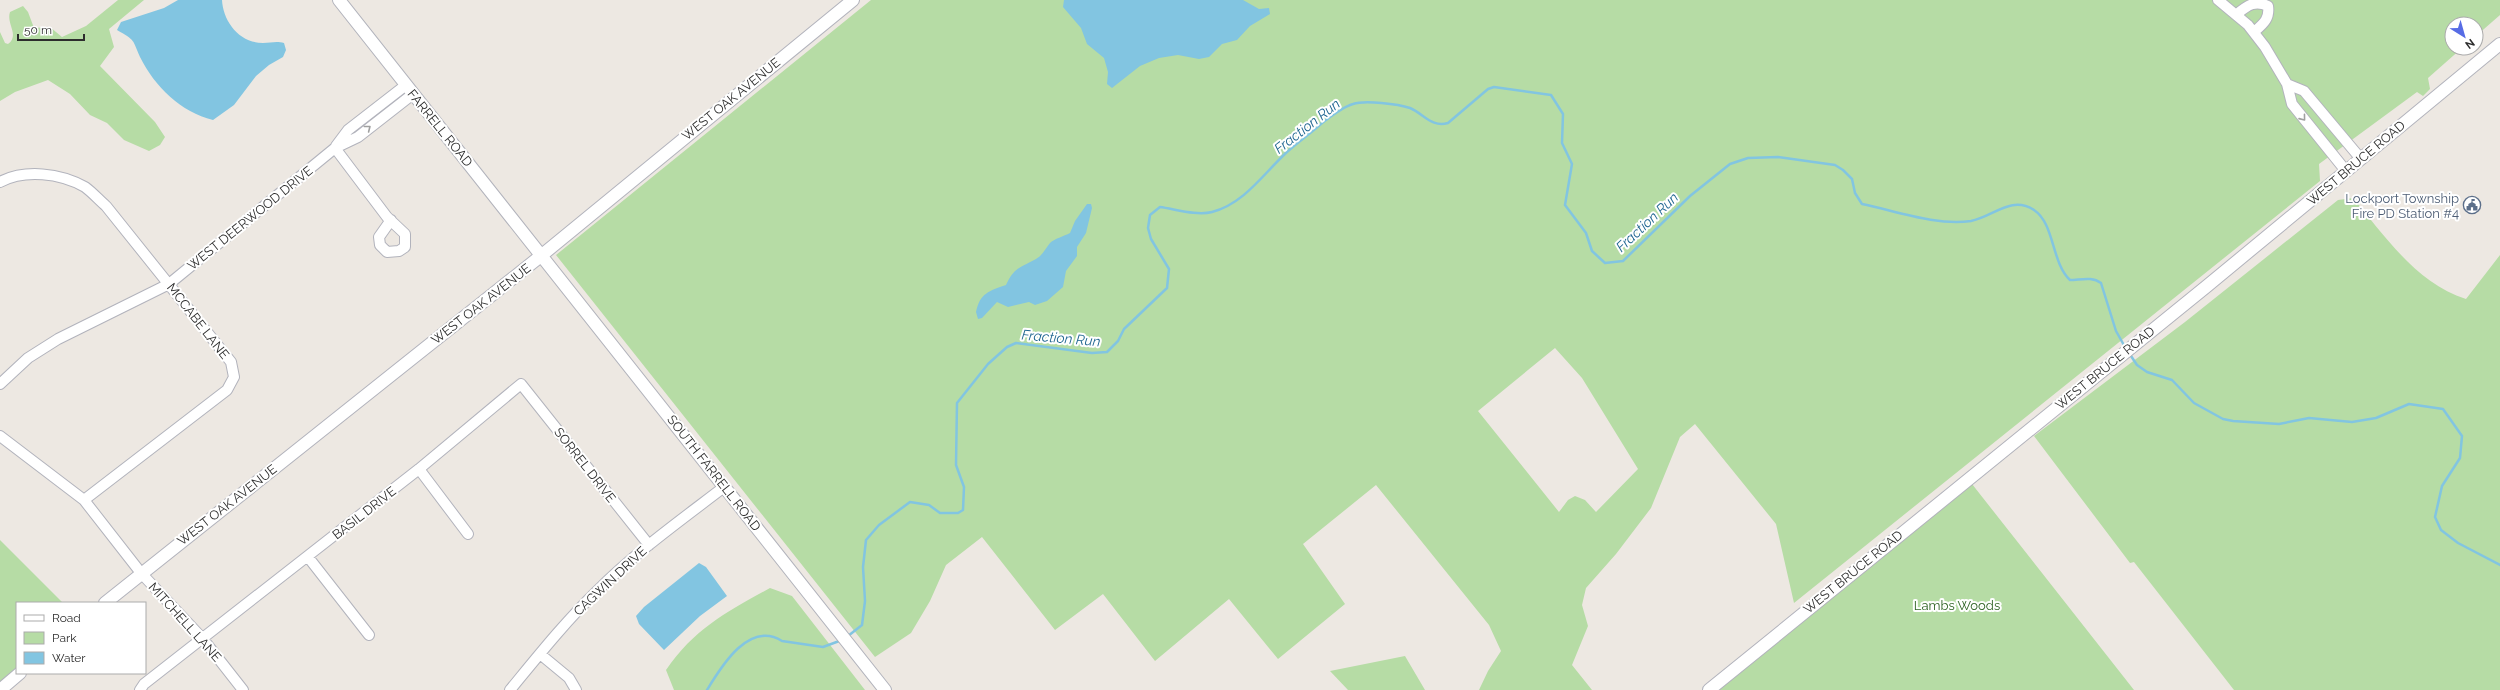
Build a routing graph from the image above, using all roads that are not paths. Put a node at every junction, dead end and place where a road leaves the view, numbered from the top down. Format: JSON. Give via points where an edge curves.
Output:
{"nodes":[{"id":1,"x":339,"y":0,"type":"edge"},
{"id":2,"x":853,"y":0,"type":"edge"},
{"id":3,"x":2218,"y":0,"type":"edge"},
{"id":4,"x":2236,"y":14,"type":"junction"},
{"id":5,"x":2254,"y":32,"type":"junction"},
{"id":6,"x":2500,"y":44,"type":"edge"},
{"id":7,"x":2287,"y":84,"type":"junction"},
{"id":8,"x":410,"y":90,"type":"junction"},
{"id":9,"x":335,"y":148,"type":"junction"},
{"id":10,"x":2361,"y":159,"type":"junction"},
{"id":11,"x":2346,"y":171,"type":"junction"},
{"id":12,"x":0,"y":182,"type":"edge"},
{"id":13,"x":391,"y":220,"type":"dead end"},
{"id":14,"x":542,"y":255,"type":"junction"},
{"id":15,"x":169,"y":284,"type":"junction"},
{"id":16,"x":0,"y":384,"type":"edge"},
{"id":17,"x":521,"y":384,"type":"joint"},
{"id":18,"x":0,"y":436,"type":"edge"},
{"id":19,"x":419,"y":469,"type":"junction"},
{"id":20,"x":724,"y":486,"type":"junction"},
{"id":21,"x":84,"y":500,"type":"junction"},
{"id":22,"x":468,"y":534,"type":"dead end"},
{"id":23,"x":649,"y":545,"type":"junction"},
{"id":24,"x":308,"y":557,"type":"junction"},
{"id":25,"x":141,"y":573,"type":"junction"},
{"id":26,"x":106,"y":602,"type":"edge"},
{"id":27,"x":369,"y":635,"type":"dead end"},
{"id":28,"x":203,"y":639,"type":"junction"},
{"id":29,"x":540,"y":654,"type":"junction"},
{"id":30,"x":19,"y":674,"type":"edge"},
{"id":31,"x":0,"y":690,"type":"edge"},
{"id":32,"x":140,"y":690,"type":"edge"},
{"id":33,"x":243,"y":690,"type":"edge"},
{"id":34,"x":510,"y":690,"type":"edge"},
{"id":35,"x":576,"y":690,"type":"edge"},
{"id":36,"x":885,"y":690,"type":"edge"},
{"id":37,"x":1709,"y":690,"type":"edge"}],
"edges":[{"from":1,"to":8,"type":"street","name":"FARRELL ROAD"},
{"from":2,"to":14,"type":"street","name":"WEST OAK AVENUE"},
{"from":3,"to":4,"type":"street"},
{"from":4,"to":5,"type":"street"},
{"from":4,"to":5,"type":"street","via":[[2251,2],[2260,1],[2268,6],[2269,14],[2266,20]]},
{"from":5,"to":7,"type":"street","via":[[2266,47]]},
{"from":6,"to":10,"type":"street","name":"WEST BRUCE ROAD"},
{"from":7,"to":10,"type":"street","via":[[2304,91]]},
{"from":7,"to":11,"type":"street","one_way":true,"via":[[2292,104]]},
{"from":8,"to":9,"type":"street","name":"WEST DEERWOOD DRIVE","via":[[348,130]]},
{"from":8,"to":14,"type":"street","name":"FARRELL ROAD"},
{"from":9,"to":13,"type":"street"},
{"from":9,"to":15,"type":"street","name":"WEST DEERWOOD DRIVE"},
{"from":10,"to":11,"type":"street","name":"WEST BRUCE ROAD"},
{"from":11,"to":37,"type":"street","name":"WEST BRUCE ROAD"},
{"from":12,"to":15,"type":"street","name":"MCCABE LANE","via":[[40,174],[66,179],[86,188],[106,206]]},
{"from":14,"to":20,"type":"street","name":"SOUTH FARRELL ROAD"},
{"from":14,"to":25,"type":"street","name":"WEST OAK AVENUE"},
{"from":15,"to":16,"type":"street","name":"WEST DEERWOOD DRIVE","via":[[58,339],[28,358]]},
{"from":15,"to":21,"type":"street","name":"MCCABE LANE","via":[[231,362],[234,376],[227,390]]},
{"from":17,"to":19,"type":"street","name":"BASIL DRIVE"},
{"from":17,"to":23,"type":"street","name":"SORREL DRIVE"},
{"from":18,"to":21,"type":"street","name":"MITCHELL LANE"},
{"from":19,"to":22,"type":"street"},
{"from":19,"to":24,"type":"street","name":"BASIL DRIVE"},
{"from":20,"to":23,"type":"street","name":"CAGWIN DRIVE"},
{"from":20,"to":36,"type":"street","name":"SOUTH FARRELL ROAD"},
{"from":21,"to":25,"type":"street","name":"MITCHELL LANE"},
{"from":23,"to":29,"type":"street","name":"CAGWIN DRIVE","via":[[598,590]]},
{"from":24,"to":27,"type":"street"},
{"from":24,"to":28,"type":"street","name":"BASIL DRIVE"},
{"from":25,"to":26,"type":"street","name":"WEST OAK AVENUE"},
{"from":25,"to":28,"type":"street","name":"MITCHELL LANE"},
{"from":28,"to":32,"type":"street","name":"BASIL DRIVE","via":[[144,684]]},
{"from":28,"to":33,"type":"street","name":"MITCHELL LANE"},
{"from":29,"to":34,"type":"street","name":"CAGWIN DRIVE"},
{"from":29,"to":35,"type":"street","via":[[569,678]]},
{"from":30,"to":31,"type":"street"}]}
